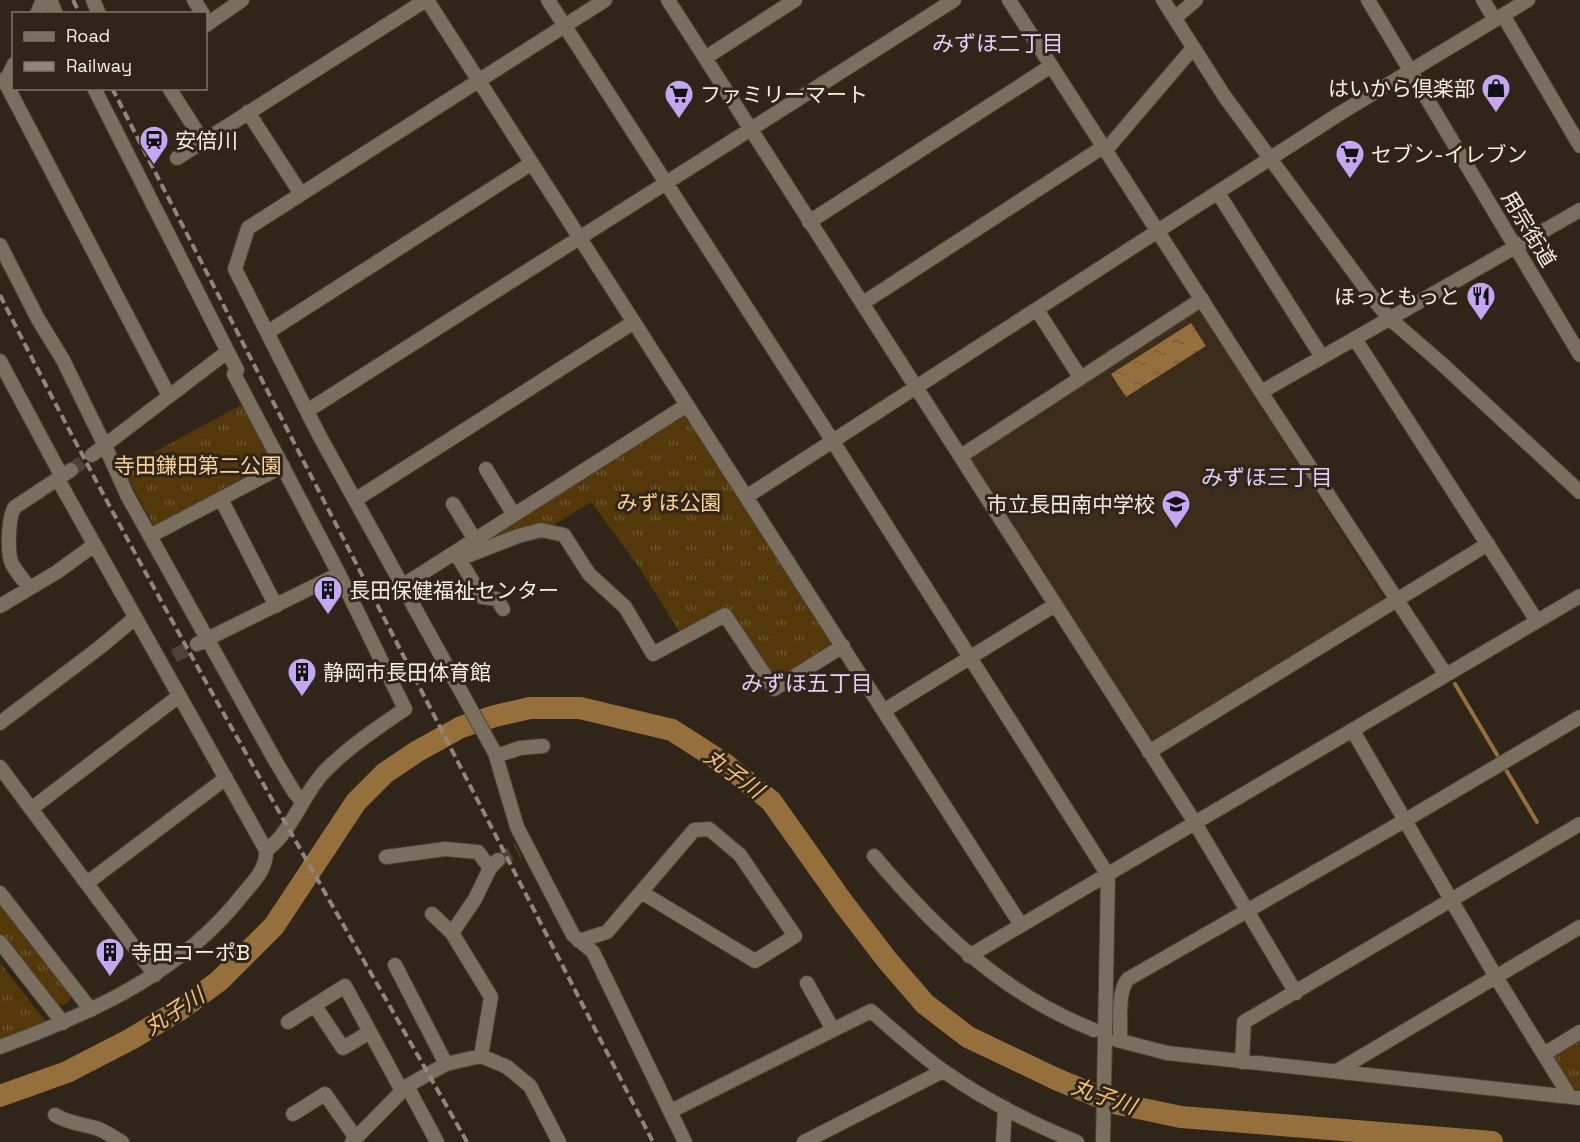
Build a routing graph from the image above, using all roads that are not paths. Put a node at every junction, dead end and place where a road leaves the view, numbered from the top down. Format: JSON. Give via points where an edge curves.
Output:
{"nodes":[{"id":1,"x":243,"y":0,"type":"edge"},
{"id":2,"x":427,"y":0,"type":"edge"},
{"id":3,"x":548,"y":0,"type":"edge"},
{"id":4,"x":605,"y":0,"type":"edge"},
{"id":5,"x":668,"y":0,"type":"edge"},
{"id":6,"x":795,"y":0,"type":"edge"},
{"id":7,"x":954,"y":0,"type":"edge"},
{"id":8,"x":1009,"y":0,"type":"edge"},
{"id":9,"x":1162,"y":0,"type":"edge"},
{"id":10,"x":1196,"y":0,"type":"edge"},
{"id":11,"x":1368,"y":0,"type":"edge"},
{"id":12,"x":1483,"y":0,"type":"edge"},
{"id":13,"x":1528,"y":0,"type":"edge"},
{"id":14,"x":1499,"y":17,"type":"junction"},
{"id":15,"x":1175,"y":18,"type":"junction"},
{"id":16,"x":207,"y":19,"type":"edge"},
{"id":17,"x":564,"y":26,"type":"junction"},
{"id":18,"x":1193,"y":48,"type":"junction"},
{"id":19,"x":705,"y":58,"type":"junction"},
{"id":20,"x":1051,"y":66,"type":"junction"},
{"id":21,"x":12,"y":67,"type":"edge"},
{"id":22,"x":1410,"y":71,"type":"junction"},
{"id":23,"x":2,"y":81,"type":"edge"},
{"id":24,"x":480,"y":81,"type":"junction"},
{"id":25,"x":95,"y":90,"type":"edge"},
{"id":26,"x":171,"y":90,"type":"edge"},
{"id":27,"x":248,"y":112,"type":"junction"},
{"id":28,"x":751,"y":130,"type":"junction"},
{"id":29,"x":203,"y":141,"type":"junction"},
{"id":30,"x":1580,"y":146,"type":"edge"},
{"id":31,"x":1104,"y":149,"type":"junction"},
{"id":32,"x":177,"y":158,"type":"dead end"},
{"id":33,"x":1271,"y":158,"type":"junction"},
{"id":34,"x":532,"y":162,"type":"junction"},
{"id":35,"x":667,"y":184,"type":"junction"},
{"id":36,"x":1218,"y":193,"type":"junction"},
{"id":37,"x":301,"y":194,"type":"junction"},
{"id":38,"x":1580,"y":210,"type":"edge"},
{"id":39,"x":809,"y":222,"type":"junction"},
{"id":40,"x":1159,"y":231,"type":"junction"},
{"id":41,"x":581,"y":239,"type":"junction"},
{"id":42,"x":0,"y":245,"type":"edge"},
{"id":43,"x":1515,"y":247,"type":"junction"},
{"id":44,"x":1202,"y":299,"type":"junction"},
{"id":45,"x":863,"y":303,"type":"junction"},
{"id":46,"x":1037,"y":310,"type":"junction"},
{"id":47,"x":1389,"y":318,"type":"junction"},
{"id":48,"x":634,"y":322,"type":"junction"},
{"id":49,"x":268,"y":332,"type":"junction"},
{"id":50,"x":1355,"y":339,"type":"junction"},
{"id":51,"x":228,"y":352,"type":"junction"},
{"id":52,"x":1580,"y":355,"type":"edge"},
{"id":53,"x":1322,"y":357,"type":"junction"},
{"id":54,"x":0,"y":361,"type":"edge"},
{"id":55,"x":1080,"y":377,"type":"junction"},
{"id":56,"x":916,"y":387,"type":"junction"},
{"id":57,"x":1261,"y":392,"type":"junction"},
{"id":58,"x":169,"y":396,"type":"junction"},
{"id":59,"x":687,"y":405,"type":"junction"},
{"id":60,"x":307,"y":411,"type":"junction"},
{"id":61,"x":832,"y":441,"type":"junction"},
{"id":62,"x":105,"y":446,"type":"junction"},
{"id":63,"x":92,"y":455,"type":"tunnel mouth"},
{"id":64,"x":961,"y":456,"type":"junction"},
{"id":65,"x":283,"y":466,"type":"junction"},
{"id":66,"x":486,"y":469,"type":"dead end"},
{"id":67,"x":71,"y":470,"type":"tunnel mouth"},
{"id":68,"x":58,"y":479,"type":"junction"},
{"id":69,"x":1580,"y":492,"type":"edge"},
{"id":70,"x":746,"y":497,"type":"junction"},
{"id":71,"x":221,"y":499,"type":"junction"},
{"id":72,"x":355,"y":500,"type":"junction"},
{"id":73,"x":453,"y":504,"type":"dead end"},
{"id":74,"x":514,"y":515,"type":"junction"},
{"id":75,"x":150,"y":536,"type":"junction"},
{"id":76,"x":475,"y":540,"type":"junction"},
{"id":77,"x":1488,"y":544,"type":"junction"},
{"id":78,"x":94,"y":545,"type":"junction"},
{"id":79,"x":0,"y":547,"type":"edge"},
{"id":80,"x":457,"y":555,"type":"junction"},
{"id":81,"x":11,"y":562,"type":"junction"},
{"id":82,"x":339,"y":574,"type":"junction"},
{"id":83,"x":402,"y":586,"type":"junction"},
{"id":84,"x":30,"y":588,"type":"junction"},
{"id":85,"x":1580,"y":596,"type":"edge"},
{"id":86,"x":1397,"y":601,"type":"junction"},
{"id":87,"x":1055,"y":605,"type":"junction"},
{"id":88,"x":0,"y":606,"type":"edge"},
{"id":89,"x":276,"y":606,"type":"junction"},
{"id":90,"x":503,"y":609,"type":"dead end"},
{"id":91,"x":135,"y":618,"type":"junction"},
{"id":92,"x":1537,"y":621,"type":"junction"},
{"id":93,"x":203,"y":641,"type":"junction"},
{"id":94,"x":843,"y":646,"type":"junction"},
{"id":95,"x":174,"y":656,"type":"tunnel mouth"},
{"id":96,"x":969,"y":657,"type":"junction"},
{"id":97,"x":160,"y":663,"type":"junction"},
{"id":98,"x":1446,"y":675,"type":"junction"},
{"id":99,"x":179,"y":696,"type":"junction"},
{"id":100,"x":885,"y":710,"type":"junction"},
{"id":101,"x":1580,"y":717,"type":"edge"},
{"id":102,"x":0,"y":723,"type":"edge"},
{"id":103,"x":1353,"y":731,"type":"junction"},
{"id":104,"x":543,"y":746,"type":"dead end"},
{"id":105,"x":1149,"y":752,"type":"junction"},
{"id":106,"x":495,"y":755,"type":"junction"},
{"id":107,"x":0,"y":767,"type":"edge"},
{"id":108,"x":226,"y":778,"type":"junction"},
{"id":109,"x":302,"y":801,"type":"junction"},
{"id":110,"x":31,"y":809,"type":"junction"},
{"id":111,"x":1404,"y":821,"type":"junction"},
{"id":112,"x":1195,"y":823,"type":"junction"},
{"id":113,"x":1580,"y":824,"type":"edge"},
{"id":114,"x":266,"y":850,"type":"junction"},
{"id":115,"x":874,"y":856,"type":"dead end"},
{"id":116,"x":386,"y":857,"type":"dead end"},
{"id":117,"x":1108,"y":875,"type":"junction"},
{"id":118,"x":87,"y":883,"type":"junction"},
{"id":119,"x":641,"y":892,"type":"junction"},
{"id":120,"x":0,"y":893,"type":"edge"},
{"id":121,"x":1452,"y":900,"type":"junction"},
{"id":122,"x":1247,"y":910,"type":"junction"},
{"id":123,"x":432,"y":914,"type":"dead end"},
{"id":124,"x":1021,"y":925,"type":"junction"},
{"id":125,"x":1580,"y":927,"type":"edge"},
{"id":126,"x":452,"y":933,"type":"junction"},
{"id":127,"x":579,"y":941,"type":"junction"},
{"id":128,"x":0,"y":942,"type":"edge"},
{"id":129,"x":969,"y":956,"type":"junction"},
{"id":130,"x":395,"y":965,"type":"dead end"},
{"id":131,"x":155,"y":975,"type":"junction"},
{"id":132,"x":1496,"y":977,"type":"junction"},
{"id":133,"x":807,"y":983,"type":"dead end"},
{"id":134,"x":1296,"y":993,"type":"junction"},
{"id":135,"x":315,"y":1006,"type":"junction"},
{"id":136,"x":91,"y":1010,"type":"junction"},
{"id":137,"x":288,"y":1022,"type":"dead end"},
{"id":138,"x":63,"y":1023,"type":"junction"},
{"id":139,"x":832,"y":1028,"type":"junction"},
{"id":140,"x":1094,"y":1030,"type":"dead end"},
{"id":141,"x":370,"y":1032,"type":"junction"},
{"id":142,"x":1580,"y":1032,"type":"edge"},
{"id":143,"x":0,"y":1047,"type":"edge"},
{"id":144,"x":1544,"y":1054,"type":"junction"},
{"id":145,"x":481,"y":1056,"type":"junction"},
{"id":146,"x":1242,"y":1062,"type":"junction"},
{"id":147,"x":446,"y":1065,"type":"junction"},
{"id":148,"x":944,"y":1071,"type":"junction"},
{"id":149,"x":1337,"y":1071,"type":"junction"},
{"id":150,"x":404,"y":1088,"type":"junction"},
{"id":151,"x":1575,"y":1098,"type":"edge"},
{"id":152,"x":1005,"y":1108,"type":"junction"},
{"id":153,"x":670,"y":1112,"type":"junction"},
{"id":154,"x":293,"y":1114,"type":"dead end"},
{"id":155,"x":55,"y":1115,"type":"dead end"},
{"id":156,"x":1103,"y":1136,"type":"edge"},
{"id":157,"x":354,"y":1140,"type":"edge"},
{"id":158,"x":122,"y":1142,"type":"edge"},
{"id":159,"x":437,"y":1142,"type":"edge"},
{"id":160,"x":559,"y":1142,"type":"edge"},
{"id":161,"x":685,"y":1142,"type":"edge"},
{"id":162,"x":804,"y":1142,"type":"edge"},
{"id":163,"x":1004,"y":1142,"type":"edge"},
{"id":164,"x":1077,"y":1142,"type":"edge"}],
"edges":[{"from":1,"to":16,"type":"street"},
{"from":2,"to":24,"type":"street"},
{"from":2,"to":27,"type":"street"},
{"from":3,"to":17,"type":"street"},
{"from":4,"to":17,"type":"street"},
{"from":5,"to":19,"type":"street"},
{"from":6,"to":19,"type":"street"},
{"from":7,"to":28,"type":"street"},
{"from":8,"to":20,"type":"street"},
{"from":9,"to":15,"type":"street"},
{"from":10,"to":15,"type":"street"},
{"from":11,"to":22,"type":"street","name":"用宗街道"},
{"from":12,"to":14,"type":"street"},
{"from":13,"to":14,"type":"street"},
{"from":14,"to":22,"type":"street"},
{"from":14,"to":30,"type":"street"},
{"from":15,"to":18,"type":"street"},
{"from":17,"to":24,"type":"street"},
{"from":17,"to":35,"type":"street"},
{"from":18,"to":31,"type":"street"},
{"from":18,"to":33,"type":"street"},
{"from":19,"to":28,"type":"street"},
{"from":20,"to":31,"type":"street"},
{"from":20,"to":39,"type":"street"},
{"from":21,"to":23,"type":"street"},
{"from":22,"to":33,"type":"street"},
{"from":22,"to":43,"type":"street","name":"用宗街道"},
{"from":23,"to":58,"type":"street"},
{"from":24,"to":34,"type":"street"},
{"from":24,"to":37,"type":"street"},
{"from":25,"to":51,"type":"street"},
{"from":26,"to":29,"type":"street"},
{"from":27,"to":29,"type":"street"},
{"from":27,"to":37,"type":"street"},
{"from":28,"to":35,"type":"street"},
{"from":28,"to":39,"type":"street"},
{"from":29,"to":32,"type":"street"},
{"from":31,"to":40,"type":"street"},
{"from":31,"to":45,"type":"street"},
{"from":33,"to":36,"type":"street"},
{"from":33,"to":47,"type":"street"},
{"from":34,"to":41,"type":"street"},
{"from":34,"to":49,"type":"street"},
{"from":35,"to":41,"type":"street"},
{"from":35,"to":61,"type":"street"},
{"from":36,"to":40,"type":"street"},
{"from":36,"to":53,"type":"street"},
{"from":37,"to":49,"type":"street","via":[[248,228],[235,269]]},
{"from":38,"to":43,"type":"street"},
{"from":39,"to":45,"type":"street"},
{"from":40,"to":44,"type":"street"},
{"from":40,"to":46,"type":"street"},
{"from":41,"to":48,"type":"street"},
{"from":41,"to":60,"type":"street"},
{"from":42,"to":62,"type":"street"},
{"from":43,"to":47,"type":"street"},
{"from":43,"to":52,"type":"street","name":"用宗街道"},
{"from":44,"to":55,"type":"street"},
{"from":44,"to":57,"type":"street"},
{"from":45,"to":56,"type":"street"},
{"from":46,"to":55,"type":"street"},
{"from":46,"to":56,"type":"street"},
{"from":47,"to":50,"type":"street"},
{"from":47,"to":69,"type":"street"},
{"from":48,"to":59,"type":"street"},
{"from":48,"to":72,"type":"street"},
{"from":49,"to":60,"type":"street"},
{"from":50,"to":53,"type":"street"},
{"from":50,"to":77,"type":"street"},
{"from":51,"to":58,"type":"street"},
{"from":51,"to":65,"type":"street","via":[[237,370],[234,374]]},
{"from":53,"to":57,"type":"street"},
{"from":54,"to":68,"type":"street","via":[[60,472]]},
{"from":55,"to":64,"type":"street"},
{"from":56,"to":61,"type":"street"},
{"from":56,"to":64,"type":"street"},
{"from":57,"to":86,"type":"street"},
{"from":58,"to":62,"type":"street"},
{"from":59,"to":70,"type":"street"},
{"from":59,"to":74,"type":"street"},
{"from":60,"to":72,"type":"street"},
{"from":61,"to":70,"type":"street"},
{"from":61,"to":96,"type":"street"},
{"from":62,"to":63,"type":"street"},
{"from":62,"to":75,"type":"street"},
{"from":64,"to":87,"type":"street"},
{"from":65,"to":71,"type":"street"},
{"from":65,"to":82,"type":"street"},
{"from":66,"to":74,"type":"street"},
{"from":67,"to":68,"type":"street"},
{"from":68,"to":78,"type":"street"},
{"from":68,"to":81,"type":"street","via":[[11,512]]},
{"from":70,"to":94,"type":"street"},
{"from":71,"to":75,"type":"street"},
{"from":71,"to":89,"type":"street"},
{"from":72,"to":83,"type":"street"},
{"from":73,"to":76,"type":"street"},
{"from":74,"to":76,"type":"street"},
{"from":75,"to":93,"type":"street"},
{"from":76,"to":80,"type":"street"},
{"from":77,"to":86,"type":"street"},
{"from":77,"to":92,"type":"street"},
{"from":78,"to":84,"type":"street"},
{"from":78,"to":91,"type":"street"},
{"from":79,"to":81,"type":"street"},
{"from":80,"to":83,"type":"street"},
{"from":80,"to":90,"type":"street","via":[[482,597],[497,599]]},
{"from":80,"to":94,"type":"street","via":[[542,530],[564,535],[589,574],[625,607],[653,654],[725,615],[774,689]]},
{"from":81,"to":84,"type":"street"},
{"from":82,"to":89,"type":"street"},
{"from":82,"to":109,"type":"street","via":[[405,709],[323,773]]},
{"from":83,"to":106,"type":"street"},
{"from":84,"to":88,"type":"street"},
{"from":85,"to":92,"type":"street"},
{"from":86,"to":98,"type":"street"},
{"from":86,"to":105,"type":"street"},
{"from":87,"to":96,"type":"street"},
{"from":87,"to":105,"type":"street"},
{"from":89,"to":93,"type":"street"},
{"from":91,"to":97,"type":"street"},
{"from":91,"to":102,"type":"street"},
{"from":92,"to":98,"type":"street"},
{"from":93,"to":109,"type":"street"},
{"from":94,"to":100,"type":"street"},
{"from":95,"to":97,"type":"street"},
{"from":96,"to":100,"type":"street"},
{"from":96,"to":117,"type":"street"},
{"from":97,"to":99,"type":"street"},
{"from":98,"to":103,"type":"street"},
{"from":99,"to":108,"type":"street"},
{"from":99,"to":110,"type":"street"},
{"from":100,"to":124,"type":"street"},
{"from":101,"to":111,"type":"street"},
{"from":103,"to":111,"type":"street"},
{"from":103,"to":112,"type":"street"},
{"from":104,"to":106,"type":"street"},
{"from":105,"to":112,"type":"street"},
{"from":106,"to":127,"type":"street","via":[[522,848]]},
{"from":107,"to":110,"type":"street"},
{"from":108,"to":114,"type":"street"},
{"from":108,"to":118,"type":"street"},
{"from":109,"to":114,"type":"street","via":[[279,840]]},
{"from":110,"to":118,"type":"street"},
{"from":111,"to":121,"type":"street"},
{"from":111,"to":122,"type":"street"},
{"from":112,"to":117,"type":"street"},
{"from":112,"to":122,"type":"street"},
{"from":113,"to":121,"type":"street"},
{"from":114,"to":131,"type":"street","via":[[267,862],[232,909],[180,958]]},
{"from":115,"to":129,"type":"street"},
{"from":116,"to":126,"type":"street","via":[[445,849],[478,852],[494,864]]},
{"from":117,"to":124,"type":"street"},
{"from":117,"to":156,"type":"street"},
{"from":118,"to":131,"type":"street"},
{"from":119,"to":119,"type":"street","via":[[755,961],[795,936],[740,855],[709,829],[694,830]]},
{"from":119,"to":127,"type":"street","via":[[607,932]]},
{"from":120,"to":136,"type":"street"},
{"from":121,"to":132,"type":"street"},
{"from":121,"to":134,"type":"street"},
{"from":122,"to":134,"type":"street"},
{"from":122,"to":146,"type":"street","via":[[1128,979],[1124,984],[1119,1041],[1167,1053]]},
{"from":123,"to":126,"type":"street"},
{"from":124,"to":129,"type":"street"},
{"from":125,"to":132,"type":"street"},
{"from":126,"to":145,"type":"street","via":[[491,997]]},
{"from":127,"to":153,"type":"street","via":[[593,952]]},
{"from":128,"to":138,"type":"street"},
{"from":129,"to":140,"type":"street","via":[[1024,996]]},
{"from":130,"to":147,"type":"street"},
{"from":131,"to":136,"type":"street"},
{"from":132,"to":144,"type":"street"},
{"from":132,"to":149,"type":"street"},
{"from":133,"to":139,"type":"street"},
{"from":134,"to":146,"type":"street","via":[[1244,1022]]},
{"from":135,"to":137,"type":"street"},
{"from":135,"to":141,"type":"street","via":[[343,1048]]},
{"from":135,"to":141,"type":"street","via":[[345,986]]},
{"from":136,"to":138,"type":"street"},
{"from":138,"to":143,"type":"street"},
{"from":139,"to":148,"type":"street","via":[[871,1011]]},
{"from":139,"to":153,"type":"street"},
{"from":141,"to":150,"type":"street"},
{"from":142,"to":144,"type":"street"},
{"from":144,"to":151,"type":"street"},
{"from":145,"to":147,"type":"street"},
{"from":145,"to":160,"type":"street","via":[[507,1067],[530,1086]]},
{"from":146,"to":149,"type":"street"},
{"from":147,"to":150,"type":"street"},
{"from":148,"to":152,"type":"street"},
{"from":148,"to":162,"type":"street"},
{"from":149,"to":151,"type":"street"},
{"from":150,"to":157,"type":"street"},
{"from":150,"to":159,"type":"street"},
{"from":152,"to":163,"type":"street"},
{"from":152,"to":164,"type":"street"},
{"from":153,"to":161,"type":"street"},
{"from":154,"to":157,"type":"street","via":[[325,1094]]},
{"from":155,"to":158,"type":"street"}]}
